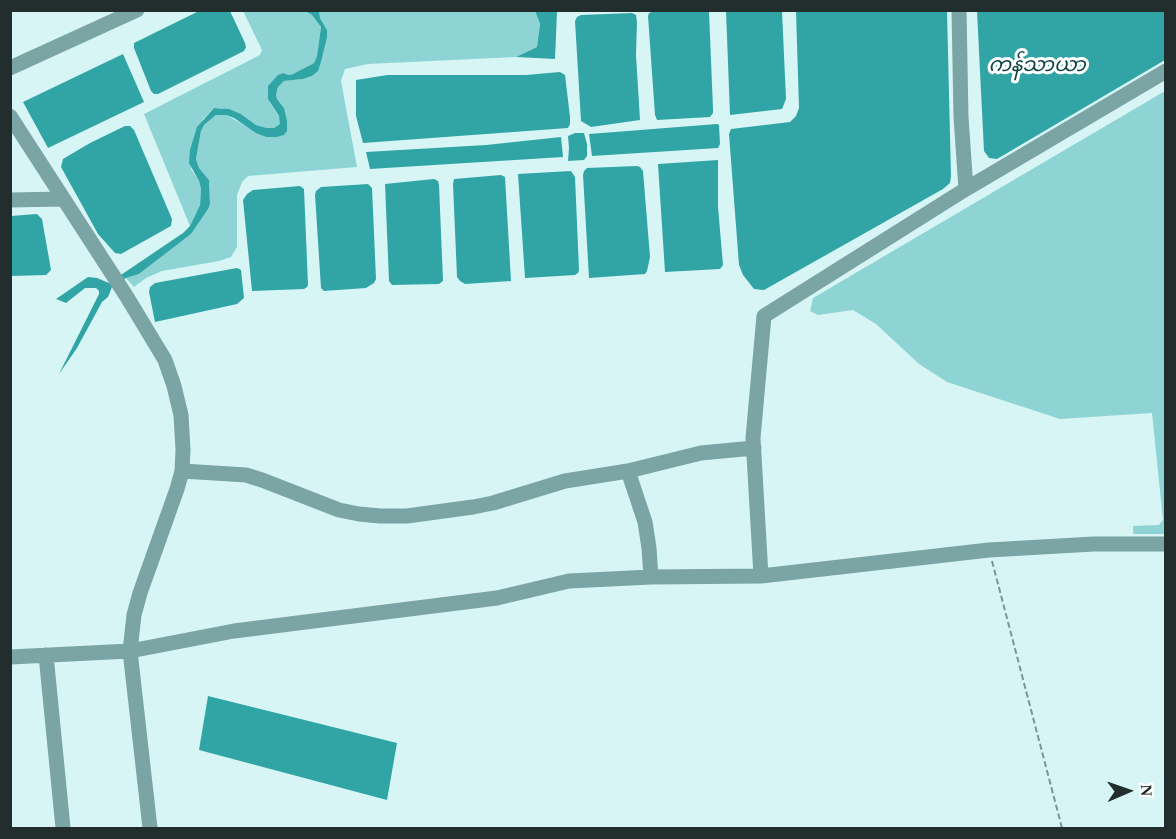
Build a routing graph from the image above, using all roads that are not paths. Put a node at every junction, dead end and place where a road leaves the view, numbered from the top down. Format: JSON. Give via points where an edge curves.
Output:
{"nodes":[{"id":1,"x":137,"y":10,"type":"edge"},
{"id":2,"x":959,"y":10,"type":"edge"},
{"id":3,"x":10,"y":68,"type":"edge"},
{"id":4,"x":1166,"y":71,"type":"edge"},
{"id":5,"x":10,"y":116,"type":"edge"},
{"id":6,"x":15,"y":133,"type":"edge"},
{"id":7,"x":966,"y":189,"type":"junction"},
{"id":8,"x":63,"y":199,"type":"junction"},
{"id":9,"x":10,"y":200,"type":"edge"},
{"id":10,"x":754,"y":448,"type":"junction"},
{"id":11,"x":182,"y":471,"type":"junction"},
{"id":12,"x":628,"y":471,"type":"junction"},
{"id":13,"x":1166,"y":544,"type":"edge"},
{"id":14,"x":761,"y":576,"type":"junction"},
{"id":15,"x":651,"y":577,"type":"junction"},
{"id":16,"x":130,"y":651,"type":"junction"},
{"id":17,"x":46,"y":655,"type":"junction"},
{"id":18,"x":10,"y":657,"type":"edge"},
{"id":19,"x":63,"y":828,"type":"edge"},
{"id":20,"x":150,"y":828,"type":"edge"}],
"edges":[{"from":1,"to":3,"type":"street"},
{"from":2,"to":7,"type":"street"},
{"from":4,"to":7,"type":"street"},
{"from":5,"to":6,"type":"street"},
{"from":6,"to":8,"type":"street"},
{"from":7,"to":10,"type":"street","via":[[764,316]]},
{"from":8,"to":9,"type":"street"},
{"from":8,"to":11,"type":"street","via":[[165,360],[181,416]]},
{"from":10,"to":12,"type":"street","via":[[701,453]]},
{"from":10,"to":14,"type":"street"},
{"from":11,"to":12,"type":"street","via":[[246,475],[339,510],[407,516],[493,503],[565,481]]},
{"from":11,"to":16,"type":"street","via":[[140,593]]},
{"from":12,"to":15,"type":"street","via":[[645,522]]},
{"from":13,"to":14,"type":"street","via":[[989,550]]},
{"from":14,"to":15,"type":"street"},
{"from":15,"to":16,"type":"street","via":[[569,581],[497,598],[234,631]]},
{"from":16,"to":17,"type":"street"},
{"from":16,"to":20,"type":"street"},
{"from":17,"to":18,"type":"street"},
{"from":17,"to":19,"type":"street"}]}
